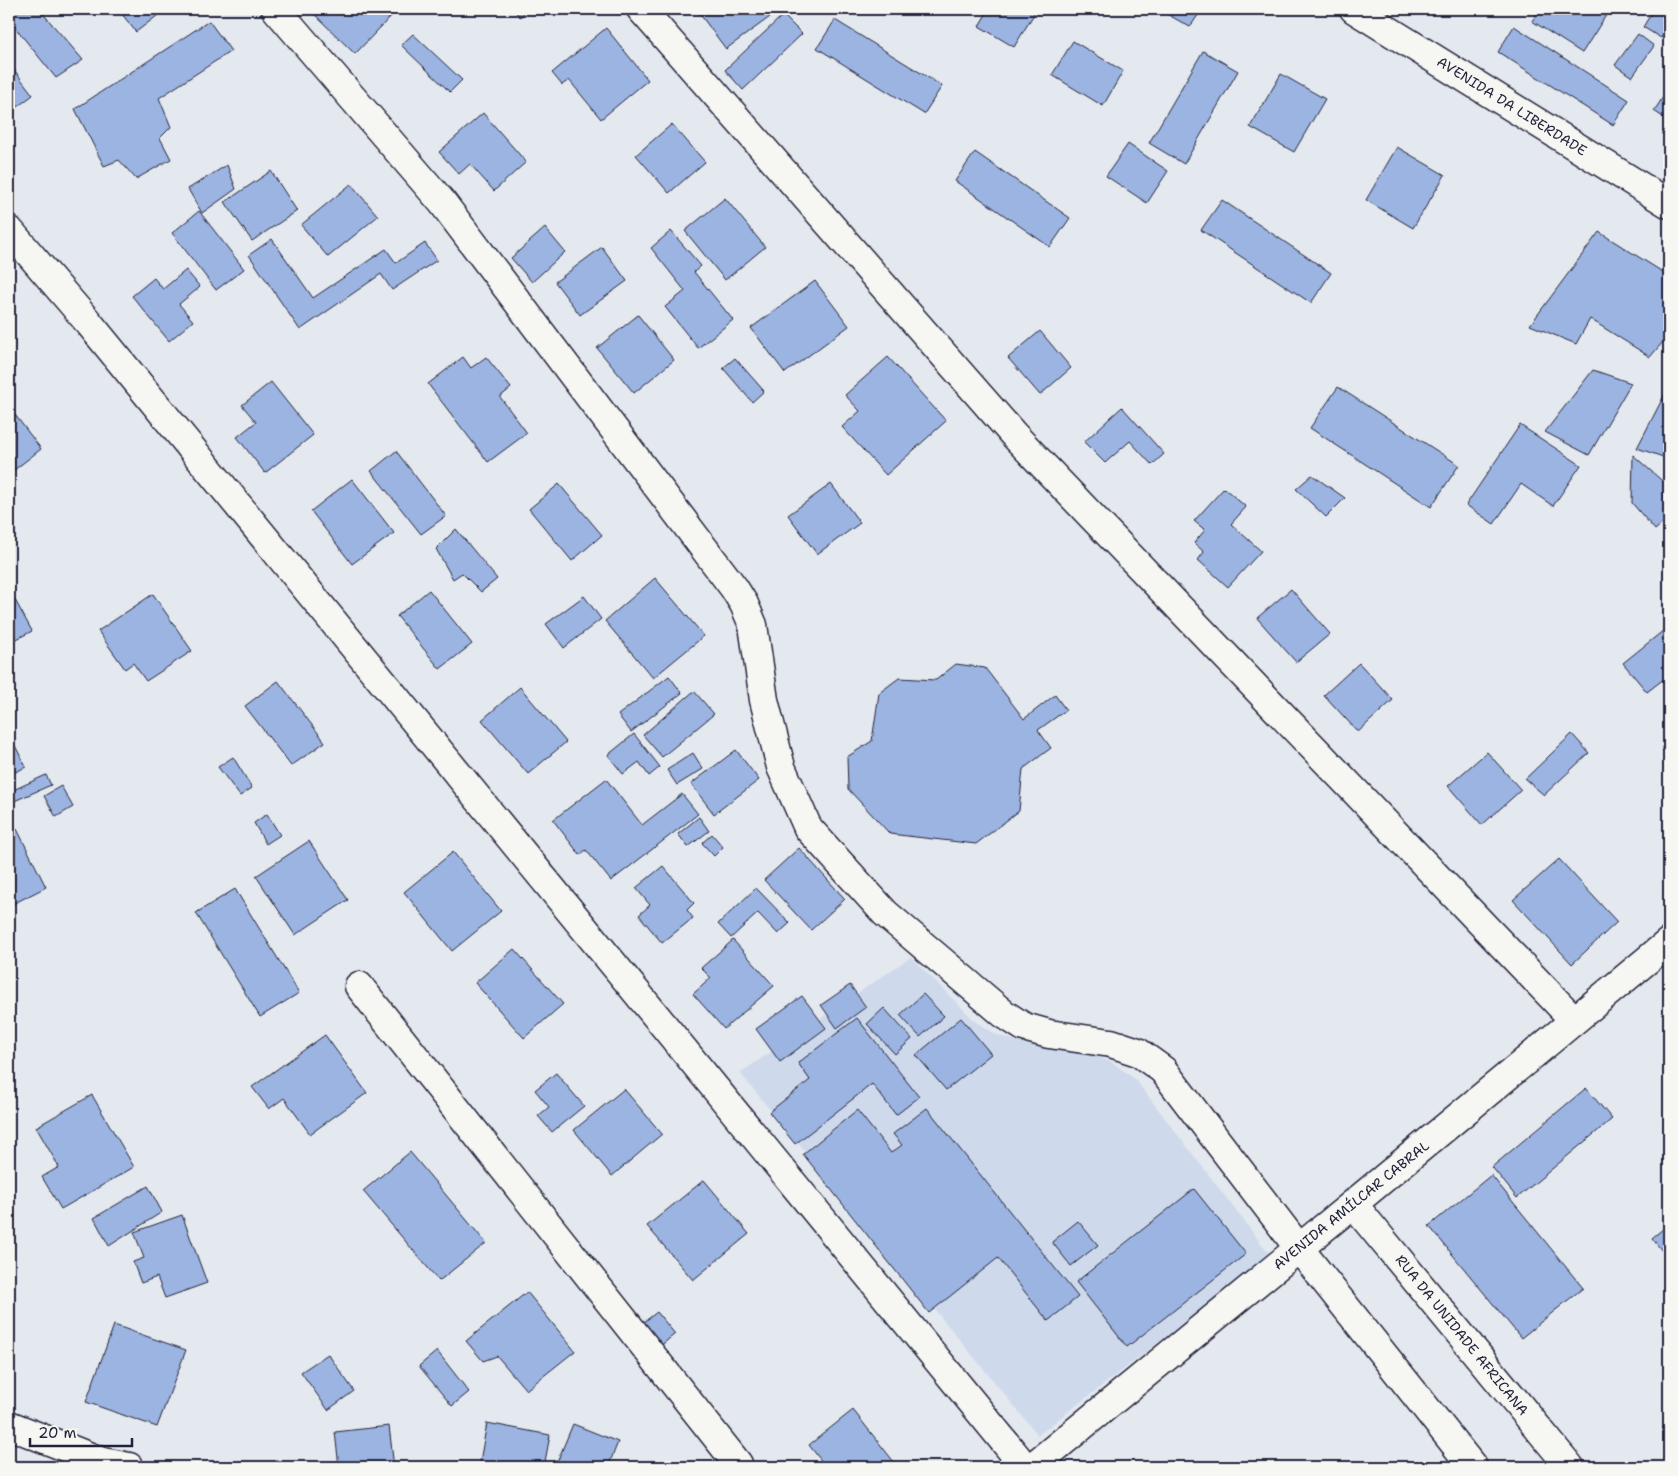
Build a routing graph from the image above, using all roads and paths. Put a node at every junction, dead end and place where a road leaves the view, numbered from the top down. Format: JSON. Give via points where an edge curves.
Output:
{"nodes":[{"id":1,"x":276,"y":9,"type":"edge"},
{"id":2,"x":642,"y":9,"type":"edge"},
{"id":3,"x":1354,"y":9,"type":"edge"},
{"id":4,"x":1669,"y":204,"type":"edge"},
{"id":5,"x":9,"y":230,"type":"edge"},
{"id":6,"x":1669,"y":942,"type":"edge"},
{"id":7,"x":359,"y":986,"type":"dead end"},
{"id":8,"x":1574,"y":1020,"type":"junction"},
{"id":9,"x":1354,"y":1204,"type":"junction"},
{"id":10,"x":1298,"y":1247,"type":"junction"},
{"id":11,"x":9,"y":1425,"type":"edge"},
{"id":12,"x":112,"y":1465,"type":"edge"},
{"id":13,"x":738,"y":1467,"type":"edge"},
{"id":14,"x":1025,"y":1467,"type":"edge"},
{"id":15,"x":1032,"y":1467,"type":"edge"},
{"id":16,"x":1473,"y":1467,"type":"edge"},
{"id":17,"x":1570,"y":1467,"type":"edge"}],
"edges":[{"from":1,"to":10,"type":"street","via":[[442,202],[734,588],[753,625],[764,700],[781,768],[808,828],[885,913],[1004,1014],[1024,1027],[1111,1043],[1138,1052],[1163,1070]]},
{"from":2,"to":8,"type":"street","via":[[1014,435]]},
{"from":3,"to":4,"type":"street","name":"AVENIDA DA LIBERDADE"},
{"from":5,"to":14,"type":"street","via":[[89,323]]},
{"from":6,"to":8,"type":"street","name":"AVENIDA AMÍLCAR CABRAL"},
{"from":7,"to":13,"type":"street"},
{"from":8,"to":9,"type":"street","name":"AVENIDA AMÍLCAR CABRAL"},
{"from":9,"to":10,"type":"street","name":"AVENIDA AMÍLCAR CABRAL"},
{"from":9,"to":17,"type":"street","name":"RUA DA UNIDADE AFRICANA"},
{"from":10,"to":15,"type":"street","name":"AVENIDA AMÍLCAR CABRAL"},
{"from":10,"to":16,"type":"street"},
{"from":11,"to":12,"type":"street"}]}
